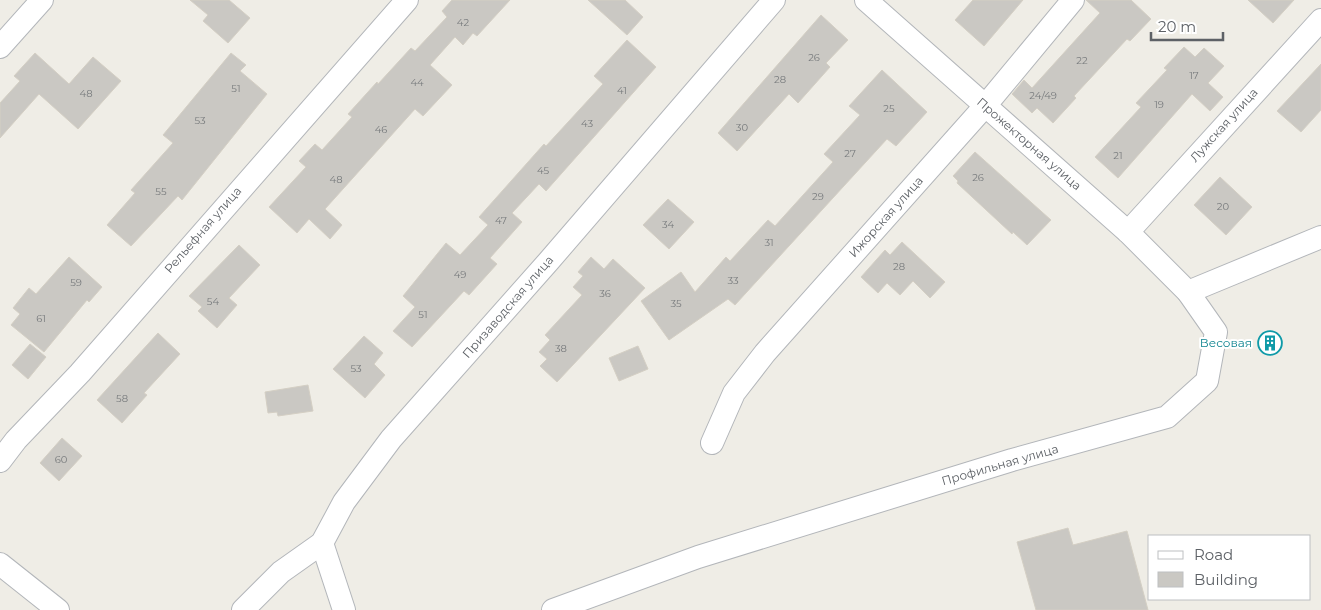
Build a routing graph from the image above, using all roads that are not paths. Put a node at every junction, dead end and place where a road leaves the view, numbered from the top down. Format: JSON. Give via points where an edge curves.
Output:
{"nodes":[{"id":1,"x":42,"y":0,"type":"edge"},
{"id":2,"x":406,"y":0,"type":"edge"},
{"id":3,"x":774,"y":0,"type":"edge"},
{"id":4,"x":866,"y":0,"type":"edge"},
{"id":5,"x":1073,"y":0,"type":"edge"},
{"id":6,"x":1321,"y":20,"type":"edge"},
{"id":7,"x":0,"y":47,"type":"edge"},
{"id":8,"x":985,"y":106,"type":"junction"},
{"id":9,"x":1128,"y":232,"type":"junction"},
{"id":10,"x":1321,"y":237,"type":"edge"},
{"id":11,"x":1188,"y":292,"type":"junction"},
{"id":12,"x":712,"y":443,"type":"dead end"},
{"id":13,"x":0,"y":461,"type":"edge"},
{"id":14,"x":322,"y":543,"type":"junction"},
{"id":15,"x":0,"y":564,"type":"edge"},
{"id":16,"x":58,"y":610,"type":"edge"},
{"id":17,"x":243,"y":610,"type":"edge"},
{"id":18,"x":344,"y":610,"type":"edge"},
{"id":19,"x":553,"y":610,"type":"edge"}],
"edges":[{"from":1,"to":7,"type":"street"},
{"from":2,"to":13,"type":"street","name":"Рельефная улица"},
{"from":3,"to":14,"type":"street","name":"Призаводская улица","via":[[391,439],[344,502]]},
{"from":4,"to":8,"type":"street","name":"Прожекторная улица"},
{"from":5,"to":8,"type":"street","name":"Ижорская улица"},
{"from":6,"to":9,"type":"street","name":"Лужская улица"},
{"from":8,"to":9,"type":"street","name":"Прожекторная улица"},
{"from":8,"to":12,"type":"street","name":"Ижорская улица","via":[[765,353],[734,393]]},
{"from":9,"to":11,"type":"street","name":"Прожекторная улица"},
{"from":10,"to":11,"type":"street"},
{"from":11,"to":19,"type":"street","name":"Профильная улица","via":[[1216,332],[1207,381],[1167,417],[1012,460],[707,554]]},
{"from":14,"to":17,"type":"street","name":"Призаводская улица","via":[[281,572]]},
{"from":14,"to":18,"type":"street"},
{"from":15,"to":16,"type":"street"}]}
